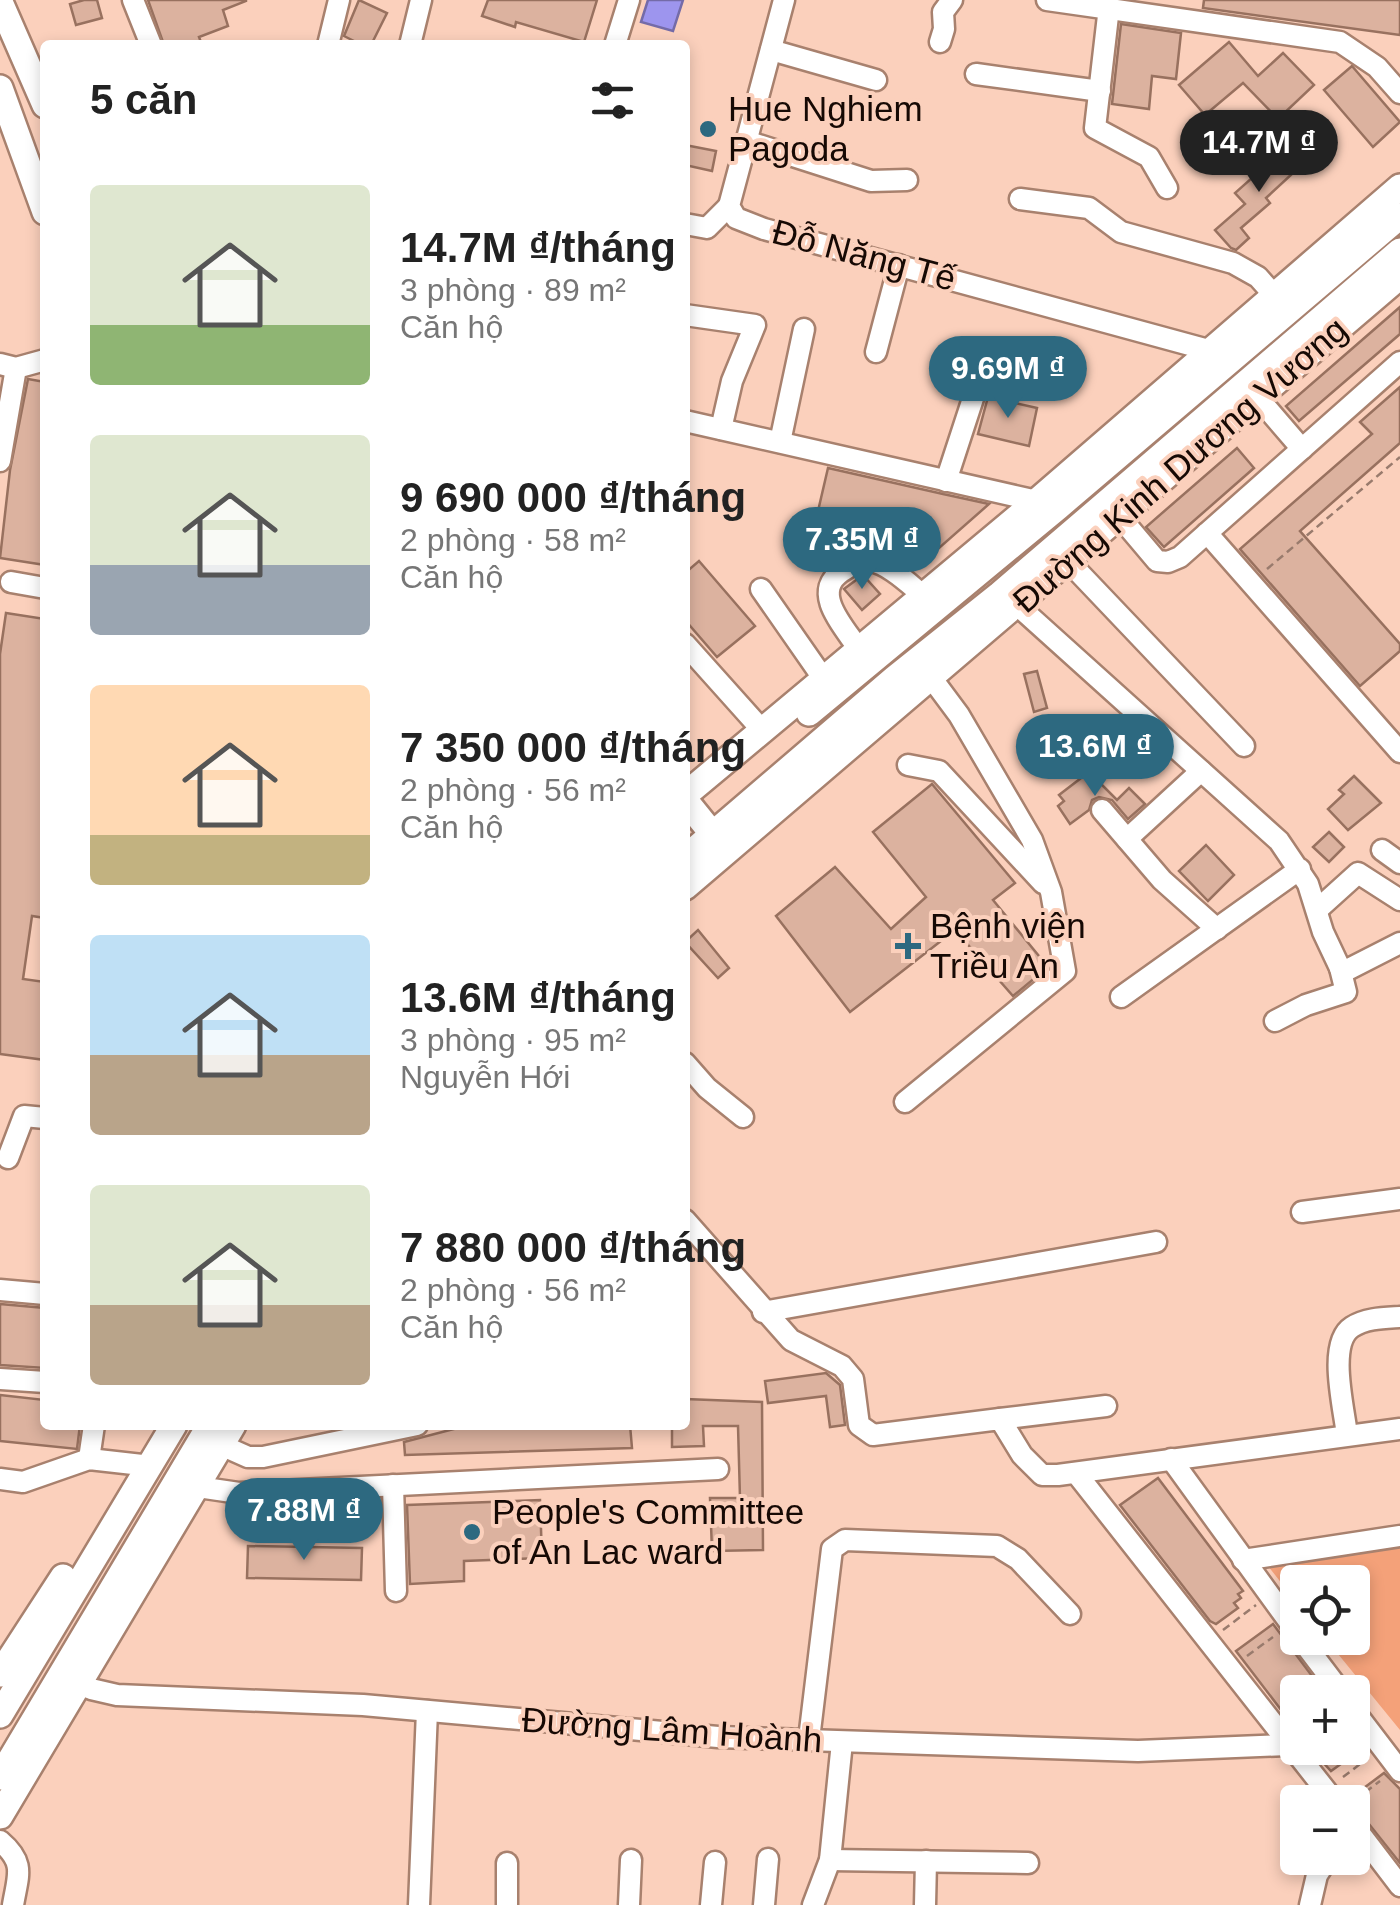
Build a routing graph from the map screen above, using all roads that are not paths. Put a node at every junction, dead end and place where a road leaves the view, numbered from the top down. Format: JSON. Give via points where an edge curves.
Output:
{"nodes":[{"id":1,"x":133,"y":0,"type":"edge"},
{"id":2,"x":339,"y":0,"type":"edge"},
{"id":3,"x":421,"y":0,"type":"edge"},
{"id":4,"x":629,"y":0,"type":"edge"},
{"id":5,"x":784,"y":0,"type":"edge"},
{"id":6,"x":952,"y":0,"type":"edge"},
{"id":7,"x":1047,"y":0,"type":"edge"},
{"id":8,"x":0,"y":2,"type":"edge"},
{"id":9,"x":1108,"y":7,"type":"junction"},
{"id":10,"x":149,"y":40,"type":"edge"},
{"id":11,"x":329,"y":40,"type":"edge"},
{"id":12,"x":411,"y":40,"type":"edge"},
{"id":13,"x":617,"y":40,"type":"edge"},
{"id":14,"x":940,"y":42,"type":"dead end"},
{"id":15,"x":771,"y":50,"type":"junction"},
{"id":16,"x":976,"y":74,"type":"dead end"},
{"id":17,"x":876,"y":80,"type":"dead end"},
{"id":18,"x":0,"y":88,"type":"edge"},
{"id":19,"x":1100,"y":91,"type":"junction"},
{"id":20,"x":1400,"y":92,"type":"edge"},
{"id":21,"x":40,"y":94,"type":"edge"},
{"id":22,"x":746,"y":141,"type":"junction"},
{"id":23,"x":907,"y":180,"type":"dead end"},
{"id":24,"x":1168,"y":188,"type":"dead end"},
{"id":25,"x":1400,"y":188,"type":"edge"},
{"id":26,"x":40,"y":198,"type":"edge"},
{"id":27,"x":1020,"y":199,"type":"dead end"},
{"id":28,"x":729,"y":206,"type":"junction"},
{"id":29,"x":1400,"y":216,"type":"edge"},
{"id":30,"x":690,"y":225,"type":"edge"},
{"id":31,"x":1400,"y":252,"type":"edge"},
{"id":32,"x":899,"y":265,"type":"junction"},
{"id":33,"x":1400,"y":276,"type":"edge"},
{"id":34,"x":1275,"y":296,"type":"junction"},
{"id":35,"x":690,"y":316,"type":"edge"},
{"id":36,"x":804,"y":329,"type":"dead end"},
{"id":37,"x":876,"y":352,"type":"dead end"},
{"id":38,"x":1219,"y":357,"type":"junction"},
{"id":39,"x":40,"y":361,"type":"edge"},
{"id":40,"x":1400,"y":362,"type":"edge"},
{"id":41,"x":8,"y":366,"type":"edge"},
{"id":42,"x":980,"y":378,"type":"dead end"},
{"id":43,"x":1252,"y":391,"type":"junction"},
{"id":44,"x":690,"y":421,"type":"edge"},
{"id":45,"x":721,"y":429,"type":"junction"},
{"id":46,"x":780,"y":442,"type":"junction"},
{"id":47,"x":1302,"y":449,"type":"junction"},
{"id":48,"x":0,"y":462,"type":"edge"},
{"id":49,"x":946,"y":481,"type":"junction"},
{"id":50,"x":1047,"y":504,"type":"junction"},
{"id":51,"x":1113,"y":509,"type":"junction"},
{"id":52,"x":1207,"y":533,"type":"junction"},
{"id":53,"x":1067,"y":560,"type":"junction"},
{"id":54,"x":12,"y":582,"type":"dead end"},
{"id":55,"x":40,"y":587,"type":"edge"},
{"id":56,"x":760,"y":589,"type":"dead end"},
{"id":57,"x":924,"y":596,"type":"junction"},
{"id":58,"x":1016,"y":606,"type":"junction"},
{"id":59,"x":858,"y":648,"type":"junction"},
{"id":60,"x":690,"y":650,"type":"edge"},
{"id":61,"x":930,"y":676,"type":"junction"},
{"id":62,"x":823,"y":678,"type":"junction"},
{"id":63,"x":768,"y":736,"type":"junction"},
{"id":64,"x":1244,"y":746,"type":"dead end"},
{"id":65,"x":1400,"y":752,"type":"edge"},
{"id":66,"x":908,"y":765,"type":"dead end"},
{"id":67,"x":1202,"y":770,"type":"junction"},
{"id":68,"x":690,"y":802,"type":"edge"},
{"id":69,"x":690,"y":809,"type":"edge"},
{"id":70,"x":1102,"y":810,"type":"dead end"},
{"id":71,"x":1127,"y":840,"type":"junction"},
{"id":72,"x":719,"y":843,"type":"junction"},
{"id":73,"x":690,"y":856,"type":"edge"},
{"id":74,"x":1300,"y":869,"type":"junction"},
{"id":75,"x":690,"y":881,"type":"edge"},
{"id":76,"x":1051,"y":892,"type":"junction"},
{"id":77,"x":1400,"y":900,"type":"edge"},
{"id":78,"x":1317,"y":910,"type":"junction"},
{"id":79,"x":1216,"y":929,"type":"junction"},
{"id":80,"x":1400,"y":943,"type":"edge"},
{"id":81,"x":1340,"y":968,"type":"junction"},
{"id":82,"x":1120,"y":996,"type":"dead end"},
{"id":83,"x":1276,"y":1021,"type":"dead end"},
{"id":84,"x":690,"y":1069,"type":"edge"},
{"id":85,"x":905,"y":1102,"type":"dead end"},
{"id":86,"x":744,"y":1117,"type":"dead end"},
{"id":87,"x":40,"y":1118,"type":"edge"},
{"id":88,"x":8,"y":1158,"type":"dead end"},
{"id":89,"x":1400,"y":1199,"type":"edge"},
{"id":90,"x":1302,"y":1212,"type":"dead end"},
{"id":91,"x":690,"y":1225,"type":"edge"},
{"id":92,"x":1156,"y":1242,"type":"dead end"},
{"id":93,"x":708,"y":1244,"type":"junction"},
{"id":94,"x":690,"y":1248,"type":"edge"},
{"id":95,"x":0,"y":1290,"type":"edge"},
{"id":96,"x":40,"y":1294,"type":"edge"},
{"id":97,"x":763,"y":1312,"type":"junction"},
{"id":98,"x":1400,"y":1317,"type":"edge"},
{"id":99,"x":0,"y":1379,"type":"edge"},
{"id":100,"x":40,"y":1382,"type":"edge"},
{"id":101,"x":1106,"y":1406,"type":"dead end"},
{"id":102,"x":1000,"y":1419,"type":"junction"},
{"id":103,"x":1400,"y":1429,"type":"edge"},
{"id":104,"x":93,"y":1430,"type":"edge"},
{"id":105,"x":171,"y":1430,"type":"edge"},
{"id":106,"x":393,"y":1430,"type":"edge"},
{"id":107,"x":211,"y":1431,"type":"edge"},
{"id":108,"x":1347,"y":1435,"type":"junction"},
{"id":109,"x":89,"y":1459,"type":"junction"},
{"id":110,"x":1171,"y":1459,"type":"junction"},
{"id":111,"x":151,"y":1466,"type":"junction"},
{"id":112,"x":718,"y":1469,"type":"dead end"},
{"id":113,"x":1076,"y":1473,"type":"junction"},
{"id":114,"x":0,"y":1479,"type":"edge"},
{"id":115,"x":188,"y":1482,"type":"junction"},
{"id":116,"x":394,"y":1486,"type":"junction"},
{"id":117,"x":126,"y":1504,"type":"junction"},
{"id":118,"x":1400,"y":1536,"type":"edge"},
{"id":119,"x":1243,"y":1560,"type":"junction"},
{"id":120,"x":396,"y":1591,"type":"dead end"},
{"id":121,"x":1280,"y":1610,"type":"edge"},
{"id":122,"x":1070,"y":1614,"type":"dead end"},
{"id":123,"x":1,"y":1670,"type":"edge"},
{"id":124,"x":70,"y":1680,"type":"junction"},
{"id":125,"x":426,"y":1711,"type":"junction"},
{"id":126,"x":0,"y":1715,"type":"edge"},
{"id":127,"x":1370,"y":1732,"type":"edge"},
{"id":128,"x":1280,"y":1735,"type":"edge"},
{"id":129,"x":809,"y":1739,"type":"junction"},
{"id":130,"x":842,"y":1742,"type":"junction"},
{"id":131,"x":1280,"y":1745,"type":"edge"},
{"id":132,"x":1304,"y":1765,"type":"edge"},
{"id":133,"x":1399,"y":1769,"type":"edge"},
{"id":134,"x":0,"y":1777,"type":"edge"},
{"id":135,"x":1321,"y":1785,"type":"edge"},
{"id":136,"x":0,"y":1816,"type":"edge"},
{"id":137,"x":0,"y":1841,"type":"edge"},
{"id":138,"x":1370,"y":1847,"type":"edge"},
{"id":139,"x":768,"y":1859,"type":"dead end"},
{"id":140,"x":631,"y":1860,"type":"dead end"},
{"id":141,"x":830,"y":1860,"type":"junction"},
{"id":142,"x":926,"y":1861,"type":"junction"},
{"id":143,"x":714,"y":1862,"type":"dead end"},
{"id":144,"x":507,"y":1863,"type":"dead end"},
{"id":145,"x":1028,"y":1863,"type":"dead end"},
{"id":146,"x":1317,"y":1875,"type":"edge"},
{"id":147,"x":1400,"y":1886,"type":"edge"},
{"id":148,"x":12,"y":1905,"type":"edge"},
{"id":149,"x":420,"y":1905,"type":"edge"},
{"id":150,"x":507,"y":1905,"type":"edge"},
{"id":151,"x":629,"y":1905,"type":"edge"},
{"id":152,"x":711,"y":1905,"type":"edge"},
{"id":153,"x":764,"y":1905,"type":"edge"},
{"id":154,"x":812,"y":1905,"type":"edge"},
{"id":155,"x":925,"y":1905,"type":"edge"},
{"id":156,"x":1310,"y":1905,"type":"edge"}],
"edges":[{"from":1,"to":10,"type":"street"},
{"from":2,"to":11,"type":"street"},
{"from":3,"to":12,"type":"street"},
{"from":4,"to":13,"type":"street"},
{"from":5,"to":15,"type":"street","name":"Đỗ Năng Tế"},
{"from":6,"to":14,"type":"street","via":[[943,12]]},
{"from":7,"to":9,"type":"street"},
{"from":8,"to":21,"type":"main road"},
{"from":9,"to":19,"type":"street"},
{"from":9,"to":20,"type":"street","via":[[1340,42],[1378,67]]},
{"from":15,"to":17,"type":"street"},
{"from":15,"to":22,"type":"street","name":"Đỗ Năng Tế"},
{"from":16,"to":19,"type":"street"},
{"from":18,"to":26,"type":"main road"},
{"from":19,"to":24,"type":"street","via":[[1095,128],[1150,156]]},
{"from":22,"to":23,"type":"street","via":[[871,181]]},
{"from":22,"to":28,"type":"street","name":"Đỗ Năng Tế"},
{"from":25,"to":34,"type":"main road","name":"Đường Kinh Dương Vương"},
{"from":27,"to":34,"type":"street","via":[[1089,208],[1121,232],[1233,263]]},
{"from":28,"to":30,"type":"street","via":[[707,228]]},
{"from":28,"to":32,"type":"street","name":"Đỗ Năng Tế","via":[[736,218],[764,229]]},
{"from":29,"to":38,"type":"main road","name":"Đường Kinh Dương Vương"},
{"from":31,"to":43,"type":"main road","name":"Đường Kinh Dương Vương"},
{"from":32,"to":37,"type":"street"},
{"from":32,"to":38,"type":"street","name":"Đỗ Năng Tế"},
{"from":33,"to":43,"type":"main road","name":"Đường Kinh Dương Vương"},
{"from":34,"to":38,"type":"main road","name":"Đường Kinh Dương Vương"},
{"from":35,"to":45,"type":"street","via":[[755,325]]},
{"from":36,"to":46,"type":"street"},
{"from":38,"to":43,"type":"main road"},
{"from":38,"to":50,"type":"main road","name":"Đường Kinh Dương Vương"},
{"from":39,"to":41,"type":"street"},
{"from":40,"to":47,"type":"street"},
{"from":41,"to":48,"type":"street"},
{"from":42,"to":49,"type":"street"},
{"from":43,"to":47,"type":"street"},
{"from":43,"to":51,"type":"main road","name":"Đường Kinh Dương Vương"},
{"from":44,"to":45,"type":"street"},
{"from":45,"to":46,"type":"street"},
{"from":46,"to":49,"type":"street"},
{"from":47,"to":52,"type":"street"},
{"from":49,"to":50,"type":"street"},
{"from":50,"to":57,"type":"main road","name":"Đường Kinh Dương Vương"},
{"from":50,"to":63,"type":"main road","name":"Đường Kinh Dương Vương"},
{"from":51,"to":52,"type":"street","via":[[1157,561],[1180,557]]},
{"from":51,"to":53,"type":"main road","name":"Đường Kinh Dương Vương"},
{"from":51,"to":72,"type":"main road","name":"Đường Kinh Dương Vương"},
{"from":52,"to":65,"type":"street"},
{"from":53,"to":58,"type":"main road","name":"Đường Kinh Dương Vương"},
{"from":53,"to":64,"type":"street"},
{"from":54,"to":55,"type":"street"},
{"from":56,"to":62,"type":"street"},
{"from":57,"to":59,"type":"main road","name":"Đường Kinh Dương Vương"},
{"from":57,"to":59,"type":"street","via":[[874,561],[858,561],[833,578],[828,596]]},
{"from":58,"to":61,"type":"main road","name":"Đường Kinh Dương Vương"},
{"from":58,"to":67,"type":"street"},
{"from":59,"to":62,"type":"main road","name":"Đường Kinh Dương Vương"},
{"from":60,"to":63,"type":"street"},
{"from":61,"to":72,"type":"main road","name":"Đường Kinh Dương Vương"},
{"from":61,"to":76,"type":"street","via":[[1032,840]]},
{"from":62,"to":63,"type":"main road","name":"Đường Kinh Dương Vương"},
{"from":63,"to":68,"type":"main road","name":"Đường Kinh Dương Vương"},
{"from":66,"to":76,"type":"street","via":[[939,770]]},
{"from":67,"to":71,"type":"street"},
{"from":67,"to":74,"type":"street"},
{"from":69,"to":72,"type":"main road"},
{"from":70,"to":71,"type":"street"},
{"from":71,"to":79,"type":"street"},
{"from":72,"to":73,"type":"main road","name":"Đường Kinh Dương Vương"},
{"from":72,"to":75,"type":"main road","name":"Đường Kinh Dương Vương"},
{"from":74,"to":78,"type":"street"},
{"from":74,"to":79,"type":"street"},
{"from":76,"to":85,"type":"street","via":[[1065,971]]},
{"from":77,"to":78,"type":"street","via":[[1358,874]]},
{"from":78,"to":81,"type":"street"},
{"from":79,"to":82,"type":"street"},
{"from":80,"to":81,"type":"street"},
{"from":81,"to":83,"type":"street","via":[[1346,992]]},
{"from":84,"to":86,"type":"street"},
{"from":87,"to":88,"type":"street","via":[[24,1116]]},
{"from":89,"to":90,"type":"street"},
{"from":91,"to":93,"type":"street"},
{"from":92,"to":97,"type":"street"},
{"from":93,"to":94,"type":"street"},
{"from":93,"to":97,"type":"street"},
{"from":95,"to":96,"type":"street"},
{"from":97,"to":102,"type":"street","via":[[790,1340],[853,1378],[859,1425],[873,1435]]},
{"from":98,"to":108,"type":"street","via":[[1348,1329],[1337,1351]]},
{"from":99,"to":100,"type":"street"},
{"from":101,"to":102,"type":"street"},
{"from":102,"to":113,"type":"street","via":[[1042,1475]]},
{"from":103,"to":108,"type":"street"},
{"from":104,"to":109,"type":"street"},
{"from":105,"to":111,"type":"main road"},
{"from":106,"to":107,"type":"street","via":[[263,1457],[248,1457]]},
{"from":107,"to":115,"type":"main road"},
{"from":108,"to":110,"type":"street"},
{"from":109,"to":111,"type":"street"},
{"from":109,"to":114,"type":"street","via":[[23,1482]]},
{"from":110,"to":113,"type":"street"},
{"from":110,"to":119,"type":"street"},
{"from":111,"to":115,"type":"main road"},
{"from":111,"to":117,"type":"main road"},
{"from":112,"to":116,"type":"street"},
{"from":113,"to":128,"type":"street"},
{"from":115,"to":116,"type":"street","via":[[239,1494]]},
{"from":115,"to":124,"type":"main road"},
{"from":116,"to":120,"type":"street"},
{"from":117,"to":123,"type":"main road","via":[[105,1514]]},
{"from":117,"to":126,"type":"main road"},
{"from":118,"to":119,"type":"street"},
{"from":119,"to":121,"type":"street"},
{"from":122,"to":129,"type":"street","via":[[998,1546],[845,1540],[832,1549]]},
{"from":124,"to":125,"type":"street","name":"Đường Lâm Hoành","via":[[117,1695]]},
{"from":124,"to":134,"type":"main road"},
{"from":124,"to":136,"type":"main road"},
{"from":125,"to":129,"type":"street","name":"Đường Lâm Hoành"},
{"from":125,"to":149,"type":"street"},
{"from":127,"to":133,"type":"street"},
{"from":129,"to":130,"type":"street","name":"Đường Lâm Hoành"},
{"from":130,"to":131,"type":"street","name":"Đường Lâm Hoành","via":[[1138,1751]]},
{"from":130,"to":141,"type":"street"},
{"from":132,"to":135,"type":"street"},
{"from":137,"to":148,"type":"street","via":[[18,1864]]},
{"from":138,"to":147,"type":"street"},
{"from":139,"to":153,"type":"street"},
{"from":140,"to":151,"type":"street"},
{"from":141,"to":142,"type":"street"},
{"from":141,"to":154,"type":"street"},
{"from":142,"to":145,"type":"street"},
{"from":142,"to":155,"type":"street"},
{"from":143,"to":152,"type":"street"},
{"from":144,"to":150,"type":"street"},
{"from":146,"to":156,"type":"street"}]}
